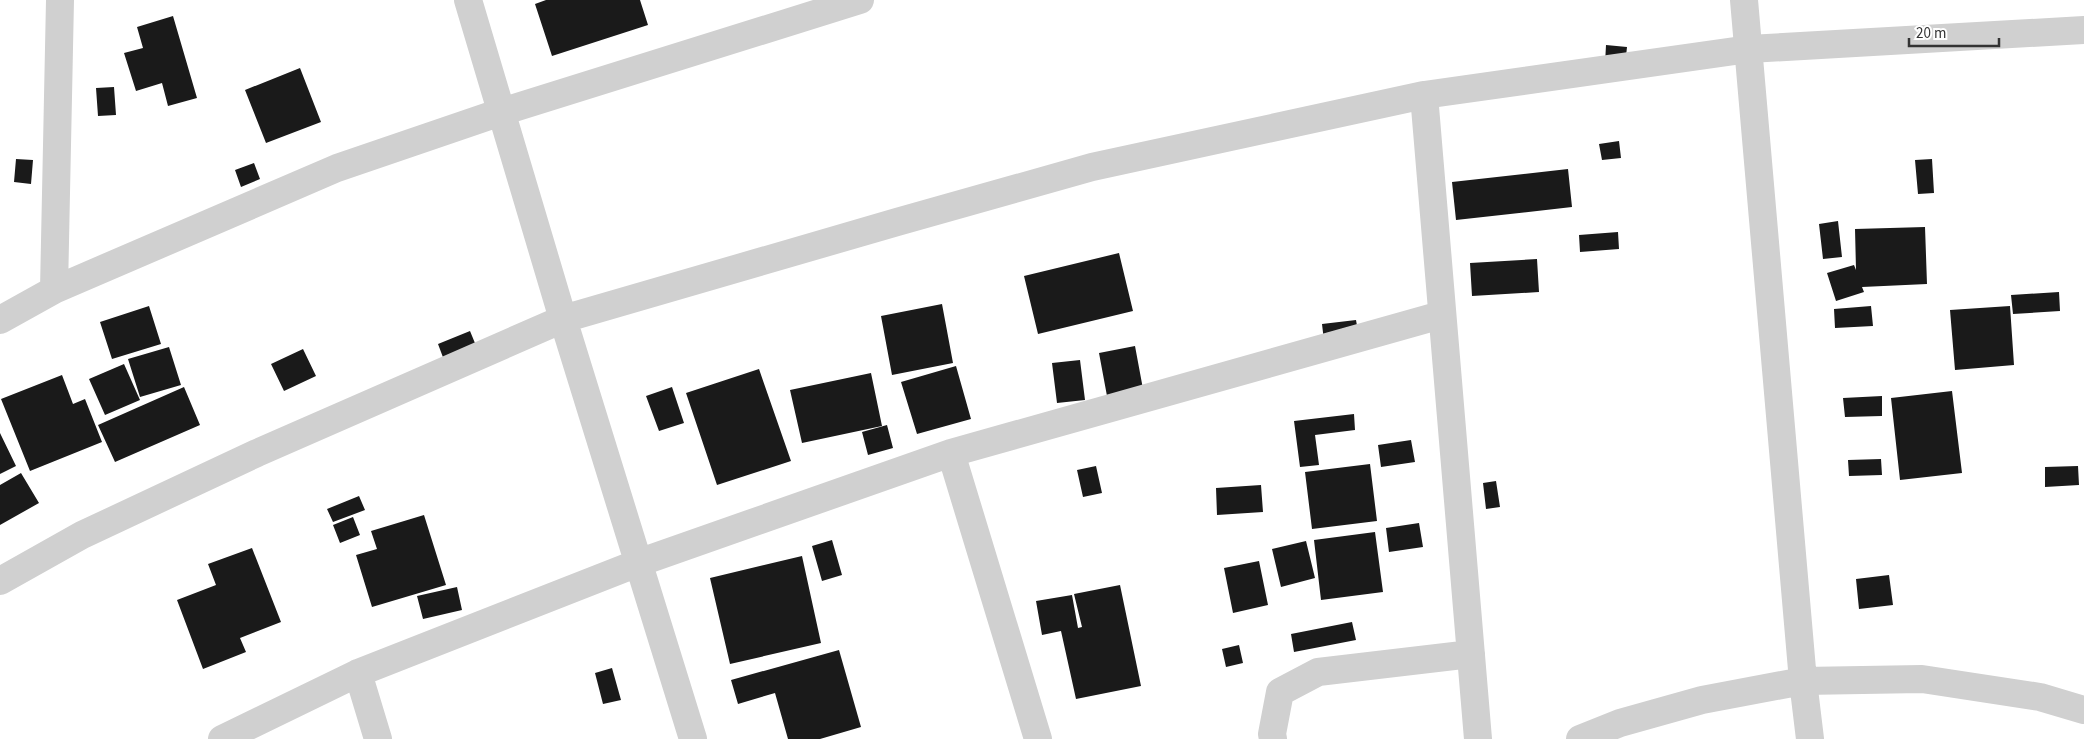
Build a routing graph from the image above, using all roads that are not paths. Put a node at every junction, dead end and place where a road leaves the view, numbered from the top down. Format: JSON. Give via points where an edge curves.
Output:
{"nodes":[{"id":1,"x":60,"y":0,"type":"edge"},
{"id":2,"x":468,"y":0,"type":"edge"},
{"id":3,"x":860,"y":0,"type":"edge"},
{"id":4,"x":1744,"y":0,"type":"edge"},
{"id":5,"x":2084,"y":30,"type":"edge"},
{"id":6,"x":1749,"y":49,"type":"junction"},
{"id":7,"x":1424,"y":95,"type":"junction"},
{"id":8,"x":500,"y":112,"type":"junction"},
{"id":9,"x":54,"y":290,"type":"junction"},
{"id":10,"x":1441,"y":315,"type":"junction"},
{"id":11,"x":563,"y":319,"type":"junction"},
{"id":12,"x":0,"y":320,"type":"edge"},
{"id":13,"x":951,"y":453,"type":"junction"},
{"id":14,"x":638,"y":563,"type":"junction"},
{"id":15,"x":0,"y":581,"type":"edge"},
{"id":16,"x":1471,"y":654,"type":"junction"},
{"id":17,"x":358,"y":673,"type":"junction"},
{"id":18,"x":1803,"y":681,"type":"junction"},
{"id":19,"x":2084,"y":710,"type":"edge"},
{"id":20,"x":222,"y":739,"type":"edge"},
{"id":21,"x":378,"y":739,"type":"edge"},
{"id":22,"x":693,"y":739,"type":"edge"},
{"id":23,"x":1038,"y":739,"type":"edge"},
{"id":24,"x":1273,"y":739,"type":"edge"},
{"id":25,"x":1478,"y":739,"type":"edge"},
{"id":26,"x":1580,"y":739,"type":"edge"},
{"id":27,"x":1810,"y":739,"type":"edge"}],
"edges":[{"from":1,"to":9,"type":"street"},
{"from":2,"to":8,"type":"street"},
{"from":3,"to":8,"type":"street"},
{"from":4,"to":6,"type":"street"},
{"from":5,"to":6,"type":"street"},
{"from":6,"to":7,"type":"street"},
{"from":6,"to":18,"type":"street"},
{"from":7,"to":10,"type":"street"},
{"from":7,"to":11,"type":"street","via":[[1092,167]]},
{"from":8,"to":9,"type":"street","via":[[337,168]]},
{"from":8,"to":11,"type":"street"},
{"from":9,"to":12,"type":"street"},
{"from":10,"to":13,"type":"street"},
{"from":10,"to":16,"type":"street"},
{"from":11,"to":14,"type":"street"},
{"from":11,"to":15,"type":"street","via":[[257,453],[82,535]]},
{"from":13,"to":14,"type":"street"},
{"from":13,"to":23,"type":"street"},
{"from":14,"to":17,"type":"street"},
{"from":14,"to":22,"type":"street"},
{"from":16,"to":24,"type":"street","via":[[1318,672],[1280,692]]},
{"from":16,"to":25,"type":"street"},
{"from":17,"to":20,"type":"street"},
{"from":17,"to":21,"type":"street"},
{"from":18,"to":19,"type":"street","via":[[1922,678],[2040,697]]},
{"from":18,"to":26,"type":"street","via":[[1702,700],[1620,722]]},
{"from":18,"to":27,"type":"street"}]}
